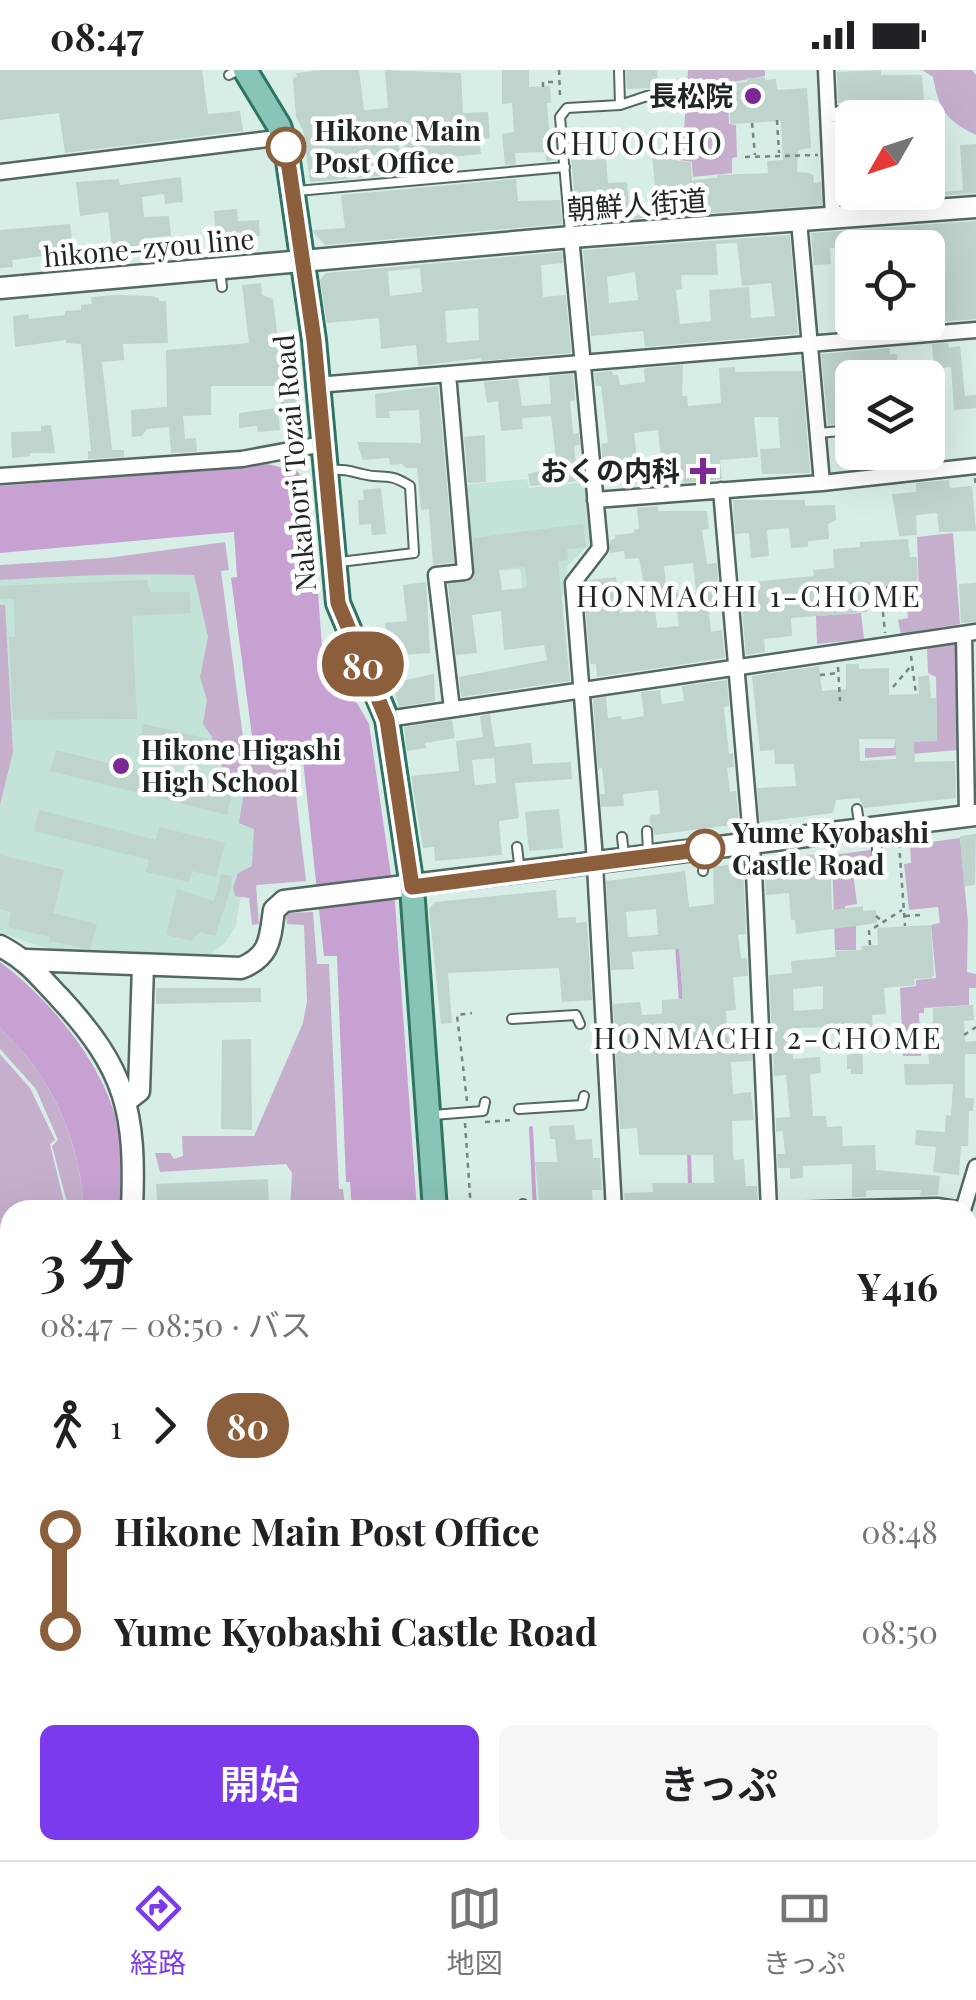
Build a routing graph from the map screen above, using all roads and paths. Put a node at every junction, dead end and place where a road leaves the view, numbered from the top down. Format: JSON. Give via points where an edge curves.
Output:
{"nodes":[{"id":1,"x":618,"y":70,"type":"edge"},
{"id":2,"x":826,"y":70,"type":"edge"},
{"id":3,"x":559,"y":72,"type":"edge"},
{"id":4,"x":245,"y":73,"type":"edge"},
{"id":5,"x":566,"y":73,"type":"dead end"},
{"id":6,"x":559,"y":82,"type":"junction"},
{"id":7,"x":543,"y":86,"type":"dead end"},
{"id":8,"x":670,"y":94,"type":"dead end"},
{"id":9,"x":620,"y":105,"type":"junction"},
{"id":10,"x":564,"y":112,"type":"junction"},
{"id":11,"x":828,"y":115,"type":"junction"},
{"id":12,"x":835,"y":115,"type":"edge"},
{"id":13,"x":777,"y":120,"type":"dead end"},
{"id":14,"x":752,"y":123,"type":"dead end"},
{"id":15,"x":284,"y":137,"type":"junction"},
{"id":16,"x":754,"y":142,"type":"junction"},
{"id":17,"x":744,"y":143,"type":"dead end"},
{"id":18,"x":755,"y":155,"type":"junction"},
{"id":19,"x":779,"y":155,"type":"junction"},
{"id":20,"x":830,"y":155,"type":"junction"},
{"id":21,"x":745,"y":157,"type":"dead end"},
{"id":22,"x":565,"y":167,"type":"junction"},
{"id":23,"x":0,"y":172,"type":"edge"},
{"id":24,"x":289,"y":204,"type":"junction"},
{"id":25,"x":976,"y":207,"type":"edge"},
{"id":26,"x":799,"y":221,"type":"junction"},
{"id":27,"x":841,"y":222,"type":"junction"},
{"id":28,"x":571,"y":238,"type":"junction"},
{"id":29,"x":302,"y":262,"type":"junction"},
{"id":30,"x":0,"y":288,"type":"edge"},
{"id":31,"x":972,"y":331,"type":"edge"},
{"id":32,"x":810,"y":344,"type":"junction"},
{"id":33,"x":320,"y":358,"type":"junction"},
{"id":34,"x":582,"y":364,"type":"junction"},
{"id":35,"x":458,"y":376,"type":"junction"},
{"id":36,"x":835,"y":432,"type":"edge"},
{"id":37,"x":818,"y":433,"type":"junction"},
{"id":38,"x":323,"y":444,"type":"junction"},
{"id":39,"x":976,"y":466,"type":"edge"},
{"id":40,"x":327,"y":470,"type":"junction"},
{"id":41,"x":0,"y":476,"type":"edge"},
{"id":42,"x":822,"y":483,"type":"junction"},
{"id":43,"x":728,"y":488,"type":"junction"},
{"id":44,"x":595,"y":500,"type":"junction"},
{"id":45,"x":335,"y":562,"type":"junction"},
{"id":46,"x":874,"y":582,"type":"dead end"},
{"id":47,"x":887,"y":586,"type":"dead end"},
{"id":48,"x":881,"y":592,"type":"junction"},
{"id":49,"x":896,"y":602,"type":"dead end"},
{"id":50,"x":882,"y":603,"type":"junction"},
{"id":51,"x":970,"y":633,"type":"edge"},
{"id":52,"x":910,"y":642,"type":"junction"},
{"id":53,"x":886,"y":644,"type":"junction"},
{"id":54,"x":836,"y":652,"type":"junction"},
{"id":55,"x":912,"y":664,"type":"junction"},
{"id":56,"x":738,"y":668,"type":"junction"},
{"id":57,"x":838,"y":673,"type":"junction"},
{"id":58,"x":820,"y":675,"type":"dead end"},
{"id":59,"x":892,"y":687,"type":"dead end"},
{"id":60,"x":582,"y":689,"type":"junction"},
{"id":61,"x":916,"y":694,"type":"dead end"},
{"id":62,"x":840,"y":701,"type":"dead end"},
{"id":63,"x":452,"y":709,"type":"junction"},
{"id":64,"x":387,"y":720,"type":"junction"},
{"id":65,"x":972,"y":816,"type":"edge"},
{"id":66,"x":864,"y":822,"type":"junction"},
{"id":67,"x":647,"y":831,"type":"dead end"},
{"id":68,"x":622,"y":837,"type":"dead end"},
{"id":69,"x":899,"y":840,"type":"dead end"},
{"id":70,"x":751,"y":842,"type":"junction"},
{"id":71,"x":517,"y":847,"type":"dead end"},
{"id":72,"x":705,"y":849,"type":"junction"},
{"id":73,"x":648,"y":856,"type":"junction"},
{"id":74,"x":624,"y":860,"type":"junction"},
{"id":75,"x":593,"y":863,"type":"junction"},
{"id":76,"x":879,"y":867,"type":"dead end"},
{"id":77,"x":703,"y":872,"type":"dead end"},
{"id":78,"x":520,"y":873,"type":"junction"},
{"id":79,"x":412,"y":887,"type":"junction"},
{"id":80,"x":904,"y":910,"type":"junction"},
{"id":81,"x":920,"y":915,"type":"dead end"},
{"id":82,"x":876,"y":916,"type":"dead end"},
{"id":83,"x":904,"y":916,"type":"junction"},
{"id":84,"x":883,"y":922,"type":"junction"},
{"id":85,"x":904,"y":926,"type":"dead end"},
{"id":86,"x":870,"y":945,"type":"dead end"},
{"id":87,"x":0,"y":946,"type":"edge"},
{"id":88,"x":26,"y":960,"type":"junction"},
{"id":89,"x":143,"y":966,"type":"junction"},
{"id":90,"x":472,"y":1014,"type":"dead end"},
{"id":91,"x":512,"y":1019,"type":"dead end"},
{"id":92,"x":580,"y":1024,"type":"dead end"},
{"id":93,"x":976,"y":1028,"type":"edge"},
{"id":94,"x":964,"y":1035,"type":"dead end"},
{"id":95,"x":584,"y":1096,"type":"dead end"},
{"id":96,"x":126,"y":1101,"type":"junction"},
{"id":97,"x":480,"y":1101,"type":"joint"},
{"id":98,"x":518,"y":1109,"type":"dead end"},
{"id":99,"x":428,"y":1116,"type":"junction"},
{"id":100,"x":464,"y":1123,"type":"dead end"},
{"id":101,"x":976,"y":1167,"type":"edge"},
{"id":102,"x":132,"y":1200,"type":"edge"},
{"id":103,"x":434,"y":1200,"type":"edge"},
{"id":104,"x":471,"y":1200,"type":"edge"},
{"id":105,"x":614,"y":1200,"type":"edge"},
{"id":106,"x":770,"y":1200,"type":"edge"},
{"id":107,"x":966,"y":1200,"type":"edge"}],
"edges":[{"from":1,"to":9,"type":"lane"},
{"from":2,"to":11,"type":"street"},
{"from":3,"to":5,"type":"path"},
{"from":3,"to":6,"type":"path"},
{"from":4,"to":15,"type":"main road","name":"Nakabori Tozai Road"},
{"from":6,"to":7,"type":"path"},
{"from":6,"to":10,"type":"path"},
{"from":8,"to":9,"type":"lane"},
{"from":9,"to":10,"type":"lane"},
{"from":10,"to":22,"type":"lane"},
{"from":11,"to":12,"type":"street"},
{"from":11,"to":20,"type":"street"},
{"from":13,"to":19,"type":"path"},
{"from":14,"to":16,"type":"path"},
{"from":15,"to":23,"type":"street"},
{"from":15,"to":24,"type":"main road","name":"Nakabori Tozai Road"},
{"from":16,"to":17,"type":"path"},
{"from":16,"to":18,"type":"path"},
{"from":18,"to":19,"type":"path"},
{"from":18,"to":21,"type":"path"},
{"from":19,"to":20,"type":"path"},
{"from":20,"to":27,"type":"street"},
{"from":22,"to":24,"type":"lane","via":[[326,193]]},
{"from":22,"to":28,"type":"lane"},
{"from":24,"to":29,"type":"main road","name":"Nakabori Tozai Road"},
{"from":25,"to":27,"type":"street","name":"朝鮮人街道","via":[[948,202]]},
{"from":26,"to":27,"type":"street","name":"朝鮮人街道"},
{"from":26,"to":28,"type":"street","name":"朝鮮人街道","via":[[597,228]]},
{"from":26,"to":32,"type":"street"},
{"from":28,"to":29,"type":"street","name":"朝鮮人街道","via":[[483,239]]},
{"from":28,"to":34,"type":"street"},
{"from":29,"to":30,"type":"street","name":"hikone-zyou line"},
{"from":29,"to":33,"type":"main road","name":"Nakabori Tozai Road"},
{"from":31,"to":32,"type":"street"},
{"from":32,"to":34,"type":"street"},
{"from":32,"to":37,"type":"street"},
{"from":33,"to":35,"type":"street","via":[[374,378]]},
{"from":33,"to":38,"type":"main road","name":"Nakabori Tozai Road"},
{"from":34,"to":35,"type":"street"},
{"from":34,"to":44,"type":"street"},
{"from":35,"to":63,"type":"street","via":[[465,572],[436,575]]},
{"from":36,"to":37,"type":"lane"},
{"from":37,"to":42,"type":"street"},
{"from":38,"to":40,"type":"main road","name":"Nakabori Tozai Road"},
{"from":38,"to":41,"type":"street","via":[[242,459]]},
{"from":39,"to":42,"type":"street"},
{"from":40,"to":45,"type":"main road","name":"Nakabori Tozai Road"},
{"from":40,"to":45,"type":"lane","via":[[392,475],[410,486],[414,553]]},
{"from":42,"to":43,"type":"street"},
{"from":43,"to":44,"type":"street"},
{"from":43,"to":56,"type":"street"},
{"from":44,"to":60,"type":"street","via":[[600,548],[573,583]]},
{"from":45,"to":64,"type":"main road","name":"Nakabori Tozai Road","via":[[341,612],[372,670]]},
{"from":46,"to":48,"type":"path","via":[[872,592]]},
{"from":47,"to":48,"type":"path"},
{"from":48,"to":50,"type":"path"},
{"from":49,"to":50,"type":"path"},
{"from":50,"to":53,"type":"path"},
{"from":51,"to":52,"type":"street"},
{"from":51,"to":65,"type":"street"},
{"from":52,"to":53,"type":"street"},
{"from":52,"to":55,"type":"path"},
{"from":53,"to":54,"type":"street"},
{"from":54,"to":56,"type":"street"},
{"from":54,"to":57,"type":"path"},
{"from":55,"to":59,"type":"path"},
{"from":55,"to":61,"type":"path"},
{"from":56,"to":60,"type":"street"},
{"from":56,"to":70,"type":"street"},
{"from":57,"to":58,"type":"path"},
{"from":57,"to":62,"type":"path"},
{"from":60,"to":63,"type":"street"},
{"from":60,"to":75,"type":"street","via":[[596,824]]},
{"from":63,"to":64,"type":"street"},
{"from":64,"to":79,"type":"main road","name":"Nakabori Tozai Road","via":[[401,765]]},
{"from":65,"to":66,"type":"street"},
{"from":66,"to":70,"type":"street"},
{"from":66,"to":76,"type":"lane"},
{"from":67,"to":73,"type":"lane"},
{"from":68,"to":74,"type":"lane"},
{"from":69,"to":80,"type":"path"},
{"from":70,"to":72,"type":"street"},
{"from":70,"to":106,"type":"street"},
{"from":71,"to":78,"type":"lane"},
{"from":72,"to":73,"type":"street"},
{"from":72,"to":77,"type":"lane"},
{"from":73,"to":74,"type":"street"},
{"from":74,"to":75,"type":"street"},
{"from":75,"to":78,"type":"street"},
{"from":75,"to":105,"type":"street"},
{"from":78,"to":79,"type":"street"},
{"from":79,"to":89,"type":"street","via":[[278,905],[271,944],[252,964]]},
{"from":79,"to":99,"type":"main road","name":"Nakabori Tozai Road"},
{"from":80,"to":83,"type":"path"},
{"from":80,"to":84,"type":"path"},
{"from":81,"to":83,"type":"path"},
{"from":82,"to":84,"type":"path"},
{"from":83,"to":85,"type":"path"},
{"from":84,"to":86,"type":"path","via":[[869,931]]},
{"from":87,"to":88,"type":"street"},
{"from":88,"to":89,"type":"street"},
{"from":88,"to":96,"type":"street","via":[[102,1046]]},
{"from":89,"to":96,"type":"street","via":[[139,1092]]},
{"from":90,"to":97,"type":"path","via":[[458,1014],[465,1101]]},
{"from":91,"to":92,"type":"lane","via":[[576,1015]]},
{"from":93,"to":94,"type":"path"},
{"from":95,"to":98,"type":"lane","via":[[582,1105]]},
{"from":96,"to":102,"type":"street"},
{"from":97,"to":99,"type":"lane","via":[[484,1111]]},
{"from":99,"to":103,"type":"main road","name":"Nakabori Tozai Road"},
{"from":100,"to":104,"type":"path"},
{"from":101,"to":107,"type":"street"}]}
